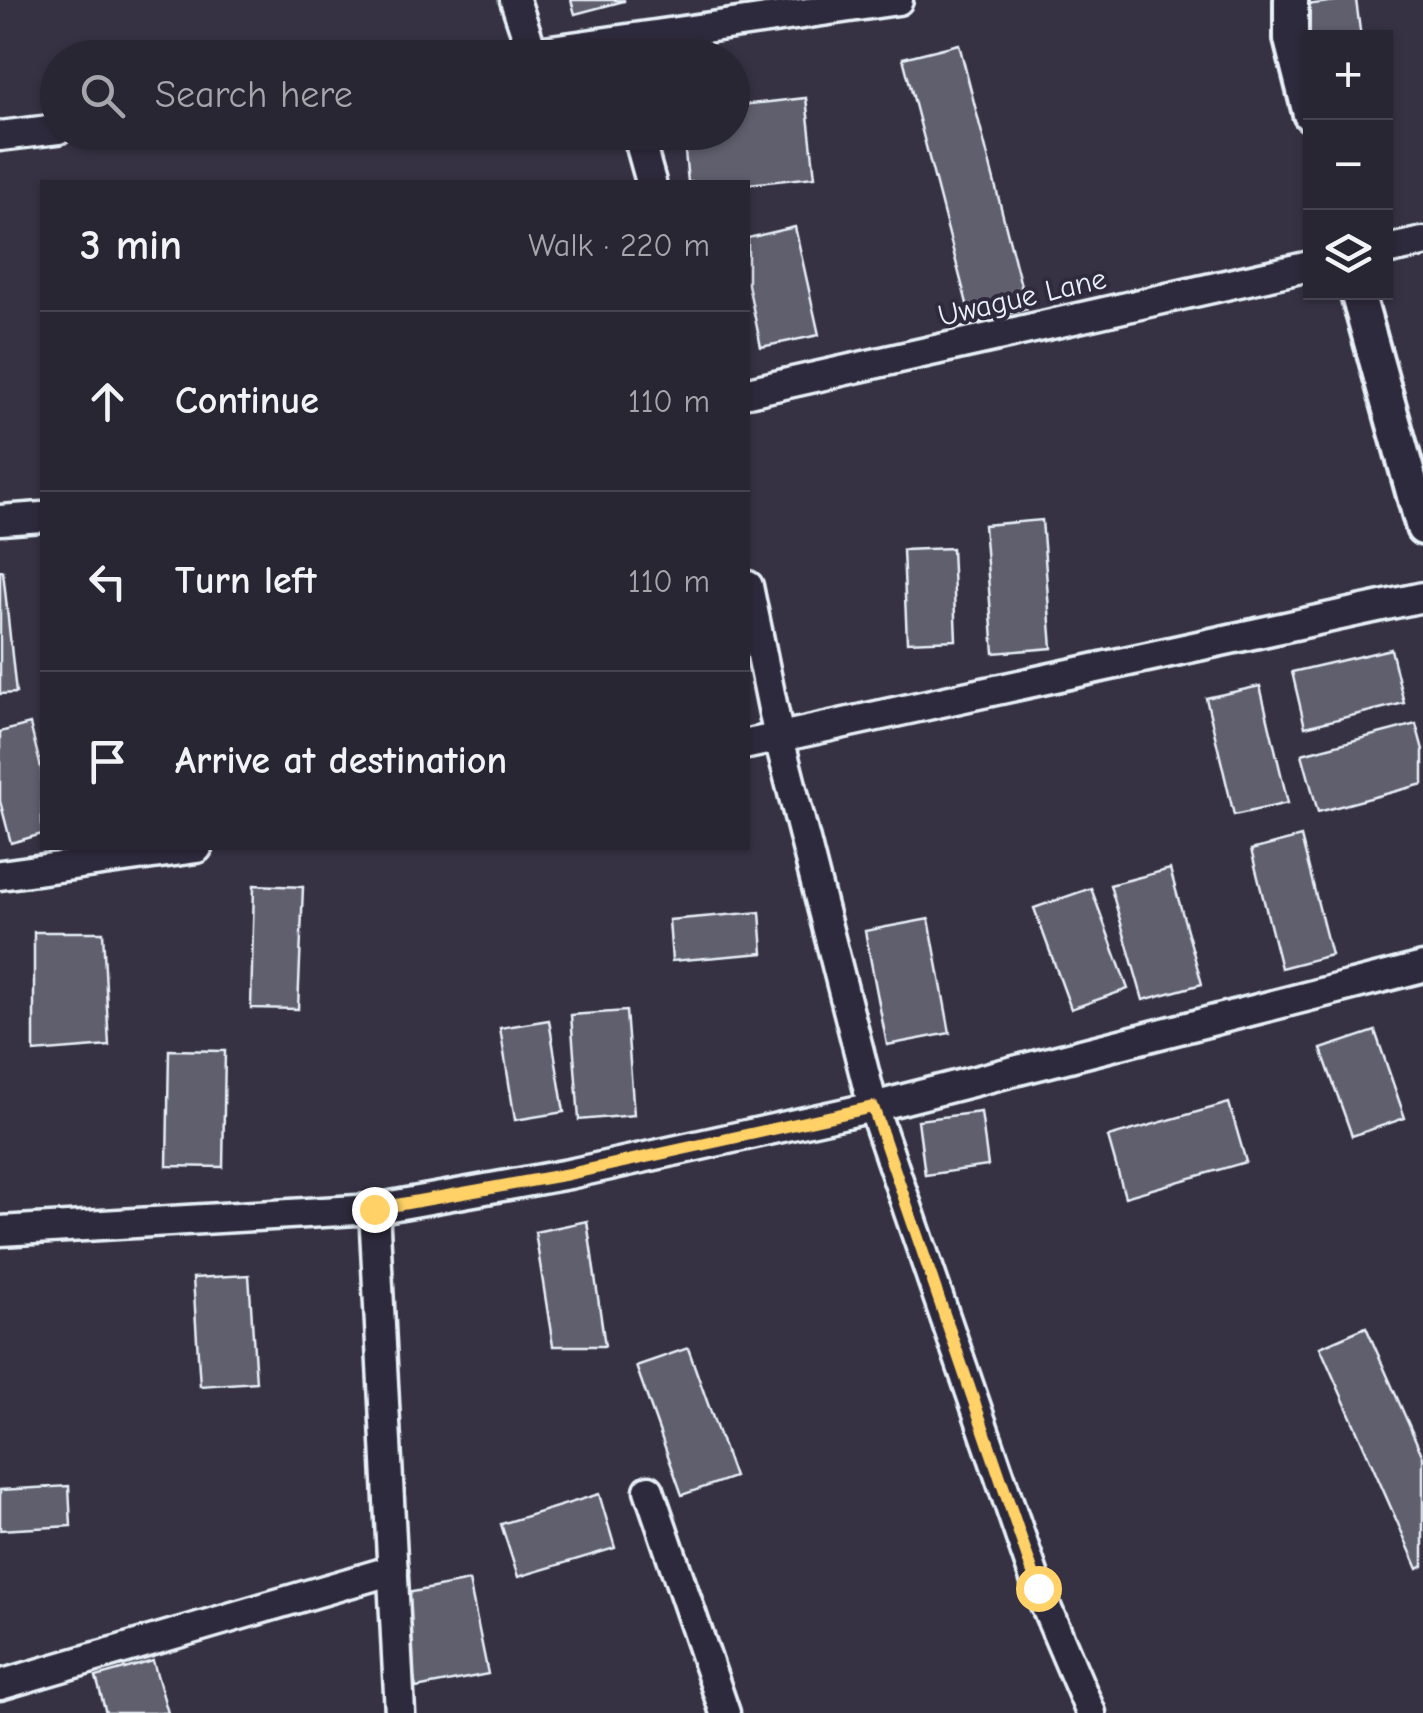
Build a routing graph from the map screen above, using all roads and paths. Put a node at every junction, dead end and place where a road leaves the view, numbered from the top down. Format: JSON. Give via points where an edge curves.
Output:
{"nodes":[{"id":1,"x":515,"y":0,"type":"edge"},
{"id":2,"x":1291,"y":0,"type":"edge"},
{"id":3,"x":890,"y":1,"type":"edge"},
{"id":4,"x":528,"y":40,"type":"edge"},
{"id":5,"x":667,"y":40,"type":"edge"},
{"id":6,"x":1303,"y":86,"type":"edge"},
{"id":7,"x":40,"y":131,"type":"edge"},
{"id":8,"x":0,"y":136,"type":"edge"},
{"id":9,"x":642,"y":150,"type":"edge"},
{"id":10,"x":649,"y":180,"type":"edge"},
{"id":11,"x":1423,"y":242,"type":"edge"},
{"id":12,"x":1393,"y":248,"type":"edge"},
{"id":13,"x":1303,"y":268,"type":"edge"},
{"id":14,"x":1359,"y":300,"type":"edge"},
{"id":15,"x":750,"y":392,"type":"edge"},
{"id":16,"x":40,"y":516,"type":"edge"},
{"id":17,"x":0,"y":520,"type":"edge"},
{"id":18,"x":1423,"y":528,"type":"edge"},
{"id":19,"x":750,"y":596,"type":"edge"},
{"id":20,"x":1423,"y":597,"type":"edge"},
{"id":21,"x":779,"y":738,"type":"junction"},
{"id":22,"x":750,"y":744,"type":"edge"},
{"id":23,"x":182,"y":850,"type":"edge"},
{"id":24,"x":0,"y":875,"type":"edge"},
{"id":25,"x":1423,"y":967,"type":"edge"},
{"id":26,"x":873,"y":1107,"type":"junction"},
{"id":27,"x":374,"y":1209,"type":"junction"},
{"id":28,"x":0,"y":1231,"type":"edge"},
{"id":29,"x":649,"y":1490,"type":"dead end"},
{"id":30,"x":393,"y":1570,"type":"junction"},
{"id":31,"x":0,"y":1685,"type":"edge"},
{"id":32,"x":400,"y":1713,"type":"edge"},
{"id":33,"x":724,"y":1713,"type":"edge"},
{"id":34,"x":1090,"y":1713,"type":"edge"}],
"edges":[{"from":1,"to":4,"type":"street"},
{"from":2,"to":6,"type":"street","via":[[1291,38]]},
{"from":3,"to":5,"type":"street"},
{"from":7,"to":8,"type":"street"},
{"from":9,"to":10,"type":"street"},
{"from":11,"to":12,"type":"street"},
{"from":13,"to":15,"type":"street","name":"Uwague Lane"},
{"from":14,"to":18,"type":"street"},
{"from":16,"to":17,"type":"street"},
{"from":19,"to":21,"type":"street"},
{"from":20,"to":21,"type":"street"},
{"from":21,"to":22,"type":"street"},
{"from":21,"to":26,"type":"street"},
{"from":23,"to":24,"type":"street"},
{"from":25,"to":26,"type":"street"},
{"from":26,"to":27,"type":"street"},
{"from":26,"to":34,"type":"street","via":[[1038,1588]]},
{"from":27,"to":28,"type":"street"},
{"from":27,"to":30,"type":"street"},
{"from":29,"to":33,"type":"street"},
{"from":30,"to":31,"type":"street"},
{"from":30,"to":32,"type":"street"}]}
